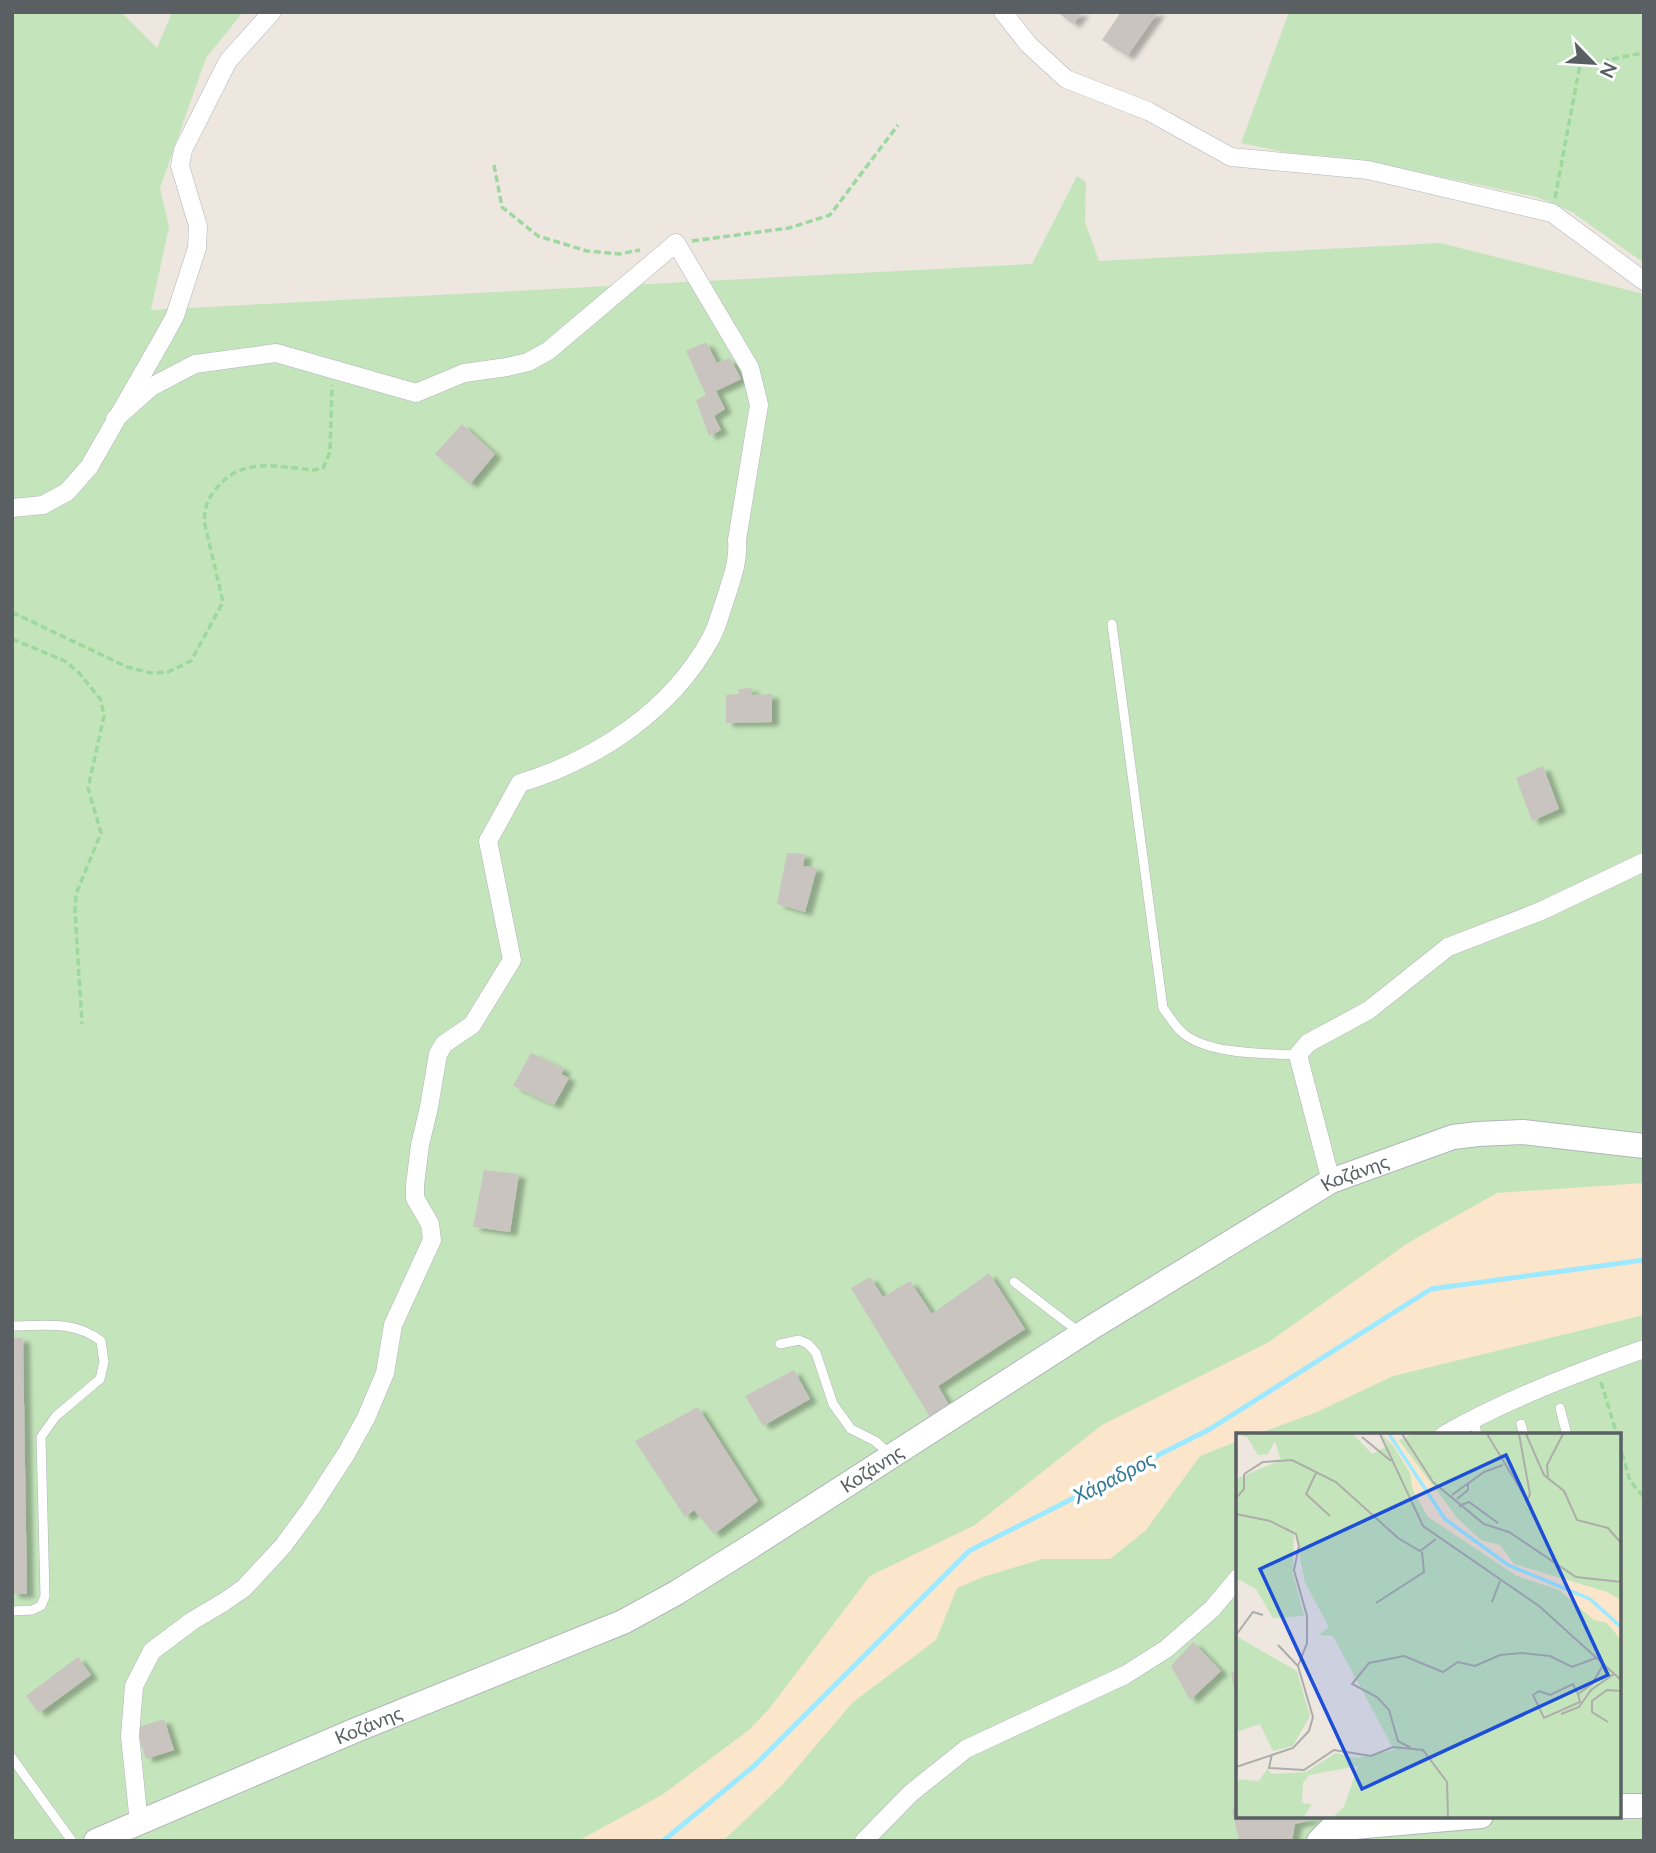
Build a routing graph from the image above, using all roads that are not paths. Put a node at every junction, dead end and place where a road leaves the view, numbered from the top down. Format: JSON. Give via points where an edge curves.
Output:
{"nodes":[{"id":1,"x":272,"y":12,"type":"edge"},
{"id":2,"x":1003,"y":12,"type":"edge"},
{"id":3,"x":1644,"y":281,"type":"edge"},
{"id":4,"x":115,"y":419,"type":"junction"},
{"id":5,"x":12,"y":508,"type":"edge"},
{"id":6,"x":1112,"y":624,"type":"dead end"},
{"id":7,"x":1644,"y":862,"type":"edge"},
{"id":8,"x":1298,"y":1055,"type":"junction"},
{"id":9,"x":1644,"y":1146,"type":"edge"},
{"id":10,"x":1331,"y":1181,"type":"junction"},
{"id":11,"x":1014,"y":1282,"type":"dead end"},
{"id":12,"x":12,"y":1326,"type":"edge"},
{"id":13,"x":1081,"y":1335,"type":"junction"},
{"id":14,"x":780,"y":1344,"type":"dead end"},
{"id":15,"x":1644,"y":1349,"type":"edge"},
{"id":16,"x":1560,"y":1408,"type":"dead end"},
{"id":17,"x":1521,"y":1424,"type":"dead end"},
{"id":18,"x":1476,"y":1426,"type":"edge"},
{"id":19,"x":1451,"y":1433,"type":"edge"},
{"id":20,"x":1523,"y":1433,"type":"edge"},
{"id":21,"x":1566,"y":1433,"type":"edge"},
{"id":22,"x":892,"y":1456,"type":"junction"},
{"id":23,"x":1236,"y":1580,"type":"edge"},
{"id":24,"x":12,"y":1611,"type":"edge"},
{"id":25,"x":12,"y":1758,"type":"edge"},
{"id":26,"x":1621,"y":1806,"type":"edge"},
{"id":27,"x":1644,"y":1806,"type":"edge"},
{"id":28,"x":1458,"y":1818,"type":"edge"},
{"id":29,"x":139,"y":1823,"type":"junction"},
{"id":30,"x":72,"y":1841,"type":"edge"},
{"id":31,"x":96,"y":1841,"type":"edge"},
{"id":32,"x":864,"y":1841,"type":"edge"},
{"id":33,"x":1319,"y":1841,"type":"edge"}],
"edges":[{"from":1,"to":4,"type":"street","via":[[228,61],[183,150],[180,166],[198,226],[197,248],[175,316]]},
{"from":2,"to":3,"type":"street","via":[[1028,44],[1066,79],[1148,111],[1231,157],[1368,170],[1552,213]]},
{"from":4,"to":5,"type":"street","via":[[89,467],[66,492],[43,505]]},
{"from":4,"to":29,"type":"street","via":[[151,387],[195,364],[276,353],[416,393],[464,373],[528,362],[548,351],[676,243],[751,368],[759,405],[738,555],[707,644],[684,676],[636,723],[582,760],[520,783],[488,841],[512,960],[472,1025],[444,1044],[438,1054],[415,1185],[415,1198],[430,1224],[432,1240],[393,1325],[382,1381],[351,1447],[283,1546],[235,1595],[152,1651],[134,1685],[130,1736]]},
{"from":6,"to":8,"type":"lane","via":[[1163,1008],[1183,1034],[1206,1045]]},
{"from":7,"to":8,"type":"street","via":[[1541,911],[1448,947],[1368,1010],[1308,1043]]},
{"from":8,"to":10,"type":"street"},
{"from":9,"to":10,"type":"street","name":"Κοζάνης","via":[[1523,1132],[1478,1134],[1453,1137]]},
{"from":10,"to":13,"type":"street","name":"Κοζάνης"},
{"from":11,"to":13,"type":"lane"},
{"from":12,"to":24,"type":"lane","via":[[71,1325],[88,1331],[101,1340],[104,1362],[100,1379],[56,1416],[41,1437],[45,1596],[41,1606]]},
{"from":13,"to":22,"type":"street","name":"Κοζάνης"},
{"from":14,"to":22,"type":"lane","via":[[799,1340],[808,1344],[816,1353],[833,1404],[852,1429]]},
{"from":15,"to":18,"type":"street","via":[[1595,1367]]},
{"from":16,"to":21,"type":"lane"},
{"from":17,"to":20,"type":"lane"},
{"from":18,"to":19,"type":"street"},
{"from":22,"to":29,"type":"street","name":"Κοζάνης","via":[[623,1622]]},
{"from":23,"to":32,"type":"street","via":[[1212,1609],[1166,1649],[1125,1675],[966,1749],[911,1793]]},
{"from":25,"to":30,"type":"lane"},
{"from":26,"to":27,"type":"street"},
{"from":28,"to":33,"type":"street","via":[[1331,1829]]},
{"from":29,"to":31,"type":"street","name":"Κοζάνης"}]}
